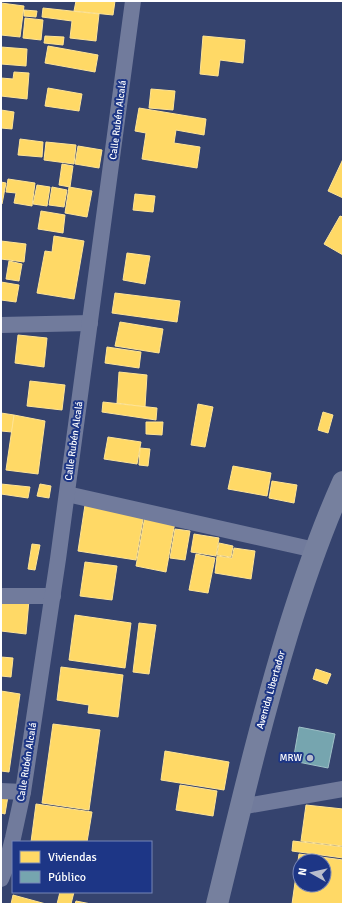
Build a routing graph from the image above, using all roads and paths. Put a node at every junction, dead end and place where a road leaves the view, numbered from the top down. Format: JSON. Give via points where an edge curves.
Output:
{"nodes":[{"id":1,"x":133,"y":1,"type":"edge"},
{"id":2,"x":90,"y":323,"type":"junction"},
{"id":3,"x":1,"y":325,"type":"edge"},
{"id":4,"x":343,"y":482,"type":"edge"},
{"id":5,"x":67,"y":494,"type":"junction"},
{"id":6,"x":315,"y":550,"type":"junction"},
{"id":7,"x":1,"y":596,"type":"edge"},
{"id":8,"x":52,"y":596,"type":"junction"},
{"id":9,"x":343,"y":789,"type":"edge"},
{"id":10,"x":1,"y":790,"type":"edge"},
{"id":11,"x":23,"y":792,"type":"junction"},
{"id":12,"x":240,"y":807,"type":"junction"},
{"id":13,"x":12,"y":841,"type":"edge"},
{"id":14,"x":12,"y":842,"type":"edge"},
{"id":15,"x":1,"y":879,"type":"edge"},
{"id":16,"x":217,"y":904,"type":"edge"}],
"edges":[{"from":1,"to":2,"type":"street","name":"Calle Rubén Alcalá"},
{"from":2,"to":3,"type":"street"},
{"from":2,"to":5,"type":"street","name":"Calle Rubén Alcalá"},
{"from":4,"to":6,"type":"highway","name":"Avenida Libertador"},
{"from":5,"to":6,"type":"street"},
{"from":5,"to":8,"type":"street","name":"Calle Rubén Alcalá"},
{"from":6,"to":12,"type":"highway","name":"Avenida Libertador","via":[[272,683]]},
{"from":7,"to":8,"type":"street"},
{"from":8,"to":11,"type":"street","name":"Calle Rubén Alcalá"},
{"from":9,"to":12,"type":"street"},
{"from":10,"to":11,"type":"street"},
{"from":11,"to":13,"type":"street","name":"Calle Rubén Alcalá"},
{"from":12,"to":16,"type":"highway","name":"Avenida Libertador"},
{"from":14,"to":15,"type":"street","name":"Calle Rubén Alcalá"}]}
